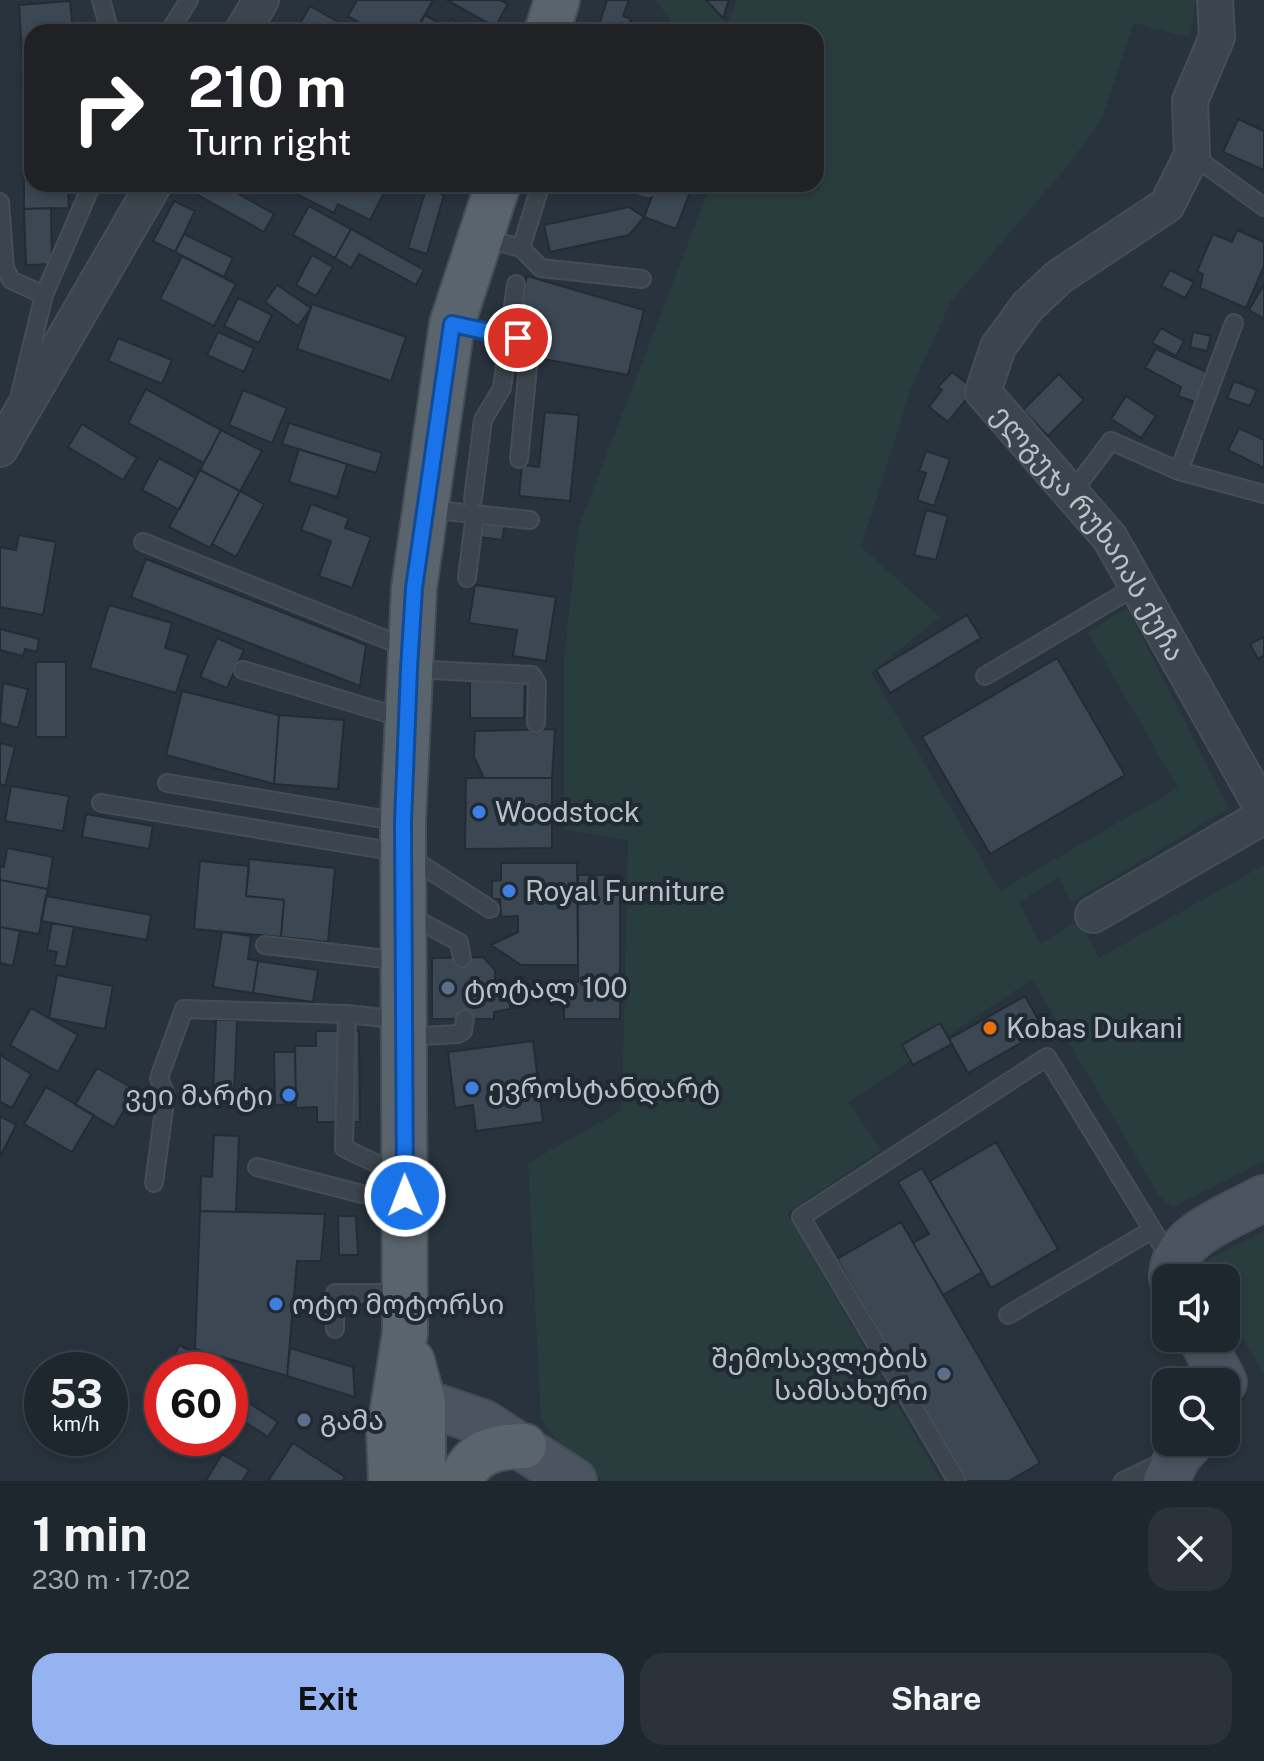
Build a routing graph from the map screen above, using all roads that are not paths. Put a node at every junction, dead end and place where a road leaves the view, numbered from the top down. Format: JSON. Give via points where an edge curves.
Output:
{"nodes":[{"id":1,"x":101,"y":0,"type":"edge"},
{"id":2,"x":189,"y":0,"type":"edge"},
{"id":3,"x":261,"y":0,"type":"edge"},
{"id":4,"x":557,"y":0,"type":"edge"},
{"id":5,"x":1215,"y":0,"type":"edge"},
{"id":6,"x":108,"y":24,"type":"edge"},
{"id":7,"x":174,"y":24,"type":"edge"},
{"id":8,"x":247,"y":24,"type":"edge"},
{"id":9,"x":550,"y":24,"type":"edge"},
{"id":10,"x":1192,"y":155,"type":"junction"},
{"id":11,"x":89,"y":192,"type":"edge"},
{"id":12,"x":149,"y":192,"type":"edge"},
{"id":13,"x":498,"y":192,"type":"edge"},
{"id":14,"x":536,"y":192,"type":"edge"},
{"id":15,"x":0,"y":202,"type":"edge"},
{"id":16,"x":1264,"y":207,"type":"edge"},
{"id":17,"x":501,"y":243,"type":"junction"},
{"id":18,"x":642,"y":279,"type":"dead end"},
{"id":19,"x":516,"y":284,"type":"dead end"},
{"id":20,"x":44,"y":295,"type":"junction"},
{"id":21,"x":1234,"y":323,"type":"dead end"},
{"id":22,"x":452,"y":324,"type":"junction"},
{"id":23,"x":507,"y":335,"type":"junction"},
{"id":24,"x":5,"y":439,"type":"edge"},
{"id":25,"x":519,"y":459,"type":"dead end"},
{"id":26,"x":1179,"y":471,"type":"junction"},
{"id":27,"x":1071,"y":494,"type":"junction"},
{"id":28,"x":1264,"y":494,"type":"edge"},
{"id":29,"x":474,"y":506,"type":"junction"},
{"id":30,"x":425,"y":509,"type":"junction"},
{"id":31,"x":530,"y":520,"type":"dead end"},
{"id":32,"x":143,"y":542,"type":"dead end"},
{"id":33,"x":467,"y":578,"type":"dead end"},
{"id":34,"x":1138,"y":585,"type":"junction"},
{"id":35,"x":410,"y":659,"type":"junction"},
{"id":36,"x":243,"y":670,"type":"dead end"},
{"id":37,"x":985,"y":676,"type":"dead end"},
{"id":38,"x":408,"y":720,"type":"junction"},
{"id":39,"x":536,"y":723,"type":"dead end"},
{"id":40,"x":167,"y":783,"type":"dead end"},
{"id":41,"x":101,"y":803,"type":"dead end"},
{"id":42,"x":1264,"y":814,"type":"edge"},
{"id":43,"x":403,"y":838,"type":"junction"},
{"id":44,"x":490,"y":909,"type":"dead end"},
{"id":45,"x":403,"y":913,"type":"junction"},
{"id":46,"x":1093,"y":915,"type":"dead end"},
{"id":47,"x":265,"y":945,"type":"dead end"},
{"id":48,"x":462,"y":958,"type":"dead end"},
{"id":49,"x":403,"y":961,"type":"junction"},
{"id":50,"x":347,"y":1014,"type":"junction"},
{"id":51,"x":465,"y":1019,"type":"dead end"},
{"id":52,"x":404,"y":1029,"type":"junction"},
{"id":53,"x":257,"y":1167,"type":"dead end"},
{"id":54,"x":154,"y":1183,"type":"dead end"},
{"id":55,"x":405,"y":1186,"type":"junction"},
{"id":56,"x":1264,"y":1198,"type":"edge"},
{"id":57,"x":1165,"y":1257,"type":"edge"},
{"id":58,"x":405,"y":1313,"type":"junction"},
{"id":59,"x":1008,"y":1315,"type":"dead end"},
{"id":60,"x":335,"y":1329,"type":"dead end"},
{"id":61,"x":423,"y":1410,"type":"junction"},
{"id":62,"x":524,"y":1446,"type":"junction"},
{"id":63,"x":1178,"y":1460,"type":"edge"},
{"id":64,"x":391,"y":1481,"type":"edge"},
{"id":65,"x":423,"y":1481,"type":"edge"},
{"id":66,"x":453,"y":1481,"type":"edge"},
{"id":67,"x":462,"y":1481,"type":"edge"},
{"id":68,"x":574,"y":1481,"type":"edge"},
{"id":69,"x":957,"y":1481,"type":"edge"},
{"id":70,"x":1123,"y":1481,"type":"edge"}],
"edges":[{"from":1,"to":6,"type":"lane"},
{"from":2,"to":7,"type":"lane"},
{"from":3,"to":8,"type":"street"},
{"from":4,"to":9,"type":"main road"},
{"from":5,"to":10,"type":"street","name":"ელგუჯა რუხაიას ქუჩა","via":[[1217,37],[1190,101]]},
{"from":10,"to":16,"type":"lane"},
{"from":10,"to":27,"type":"street","name":"ელგუჯა რუხაიას ქუჩა","via":[[1167,205],[1059,277],[1028,306],[998,347],[983,392]]},
{"from":11,"to":20,"type":"lane"},
{"from":12,"to":24,"type":"street"},
{"from":13,"to":17,"type":"main road"},
{"from":14,"to":17,"type":"lane"},
{"from":15,"to":20,"type":"lane","via":[[5,268],[11,280]]},
{"from":17,"to":18,"type":"lane","via":[[541,268]]},
{"from":17,"to":22,"type":"main road"},
{"from":19,"to":23,"type":"lane"},
{"from":20,"to":24,"type":"lane"},
{"from":21,"to":26,"type":"lane"},
{"from":22,"to":23,"type":"lane"},
{"from":22,"to":30,"type":"main road"},
{"from":23,"to":25,"type":"lane","via":[[526,341],[529,348]]},
{"from":23,"to":29,"type":"lane","via":[[502,388],[486,412]]},
{"from":26,"to":27,"type":"lane","via":[[1111,441]]},
{"from":26,"to":28,"type":"lane"},
{"from":27,"to":34,"type":"street","name":"ელგუჯა რუხაიას ქუჩა","via":[[1110,538]]},
{"from":29,"to":30,"type":"lane"},
{"from":29,"to":31,"type":"lane"},
{"from":29,"to":33,"type":"lane"},
{"from":30,"to":35,"type":"main road"},
{"from":32,"to":35,"type":"lane"},
{"from":34,"to":37,"type":"lane"},
{"from":34,"to":42,"type":"street","name":"ელგუჯა რუხაიას ქუჩა"},
{"from":35,"to":38,"type":"main road"},
{"from":35,"to":39,"type":"lane","via":[[532,675],[537,683]]},
{"from":36,"to":38,"type":"lane"},
{"from":38,"to":43,"type":"main road"},
{"from":40,"to":43,"type":"lane"},
{"from":41,"to":43,"type":"lane"},
{"from":42,"to":46,"type":"street"},
{"from":43,"to":44,"type":"lane"},
{"from":43,"to":45,"type":"main road"},
{"from":45,"to":48,"type":"lane","via":[[459,942]]},
{"from":45,"to":49,"type":"main road"},
{"from":47,"to":49,"type":"lane"},
{"from":49,"to":52,"type":"main road"},
{"from":50,"to":52,"type":"lane"},
{"from":50,"to":54,"type":"lane","via":[[184,1009],[159,1078],[166,1095]]},
{"from":50,"to":55,"type":"lane","via":[[344,1148]]},
{"from":51,"to":52,"type":"lane","via":[[458,1034]]},
{"from":52,"to":55,"type":"main road"},
{"from":53,"to":55,"type":"lane","via":[[362,1194]]},
{"from":55,"to":58,"type":"main road"},
{"from":56,"to":57,"type":"street"},
{"from":57,"to":59,"type":"lane"},
{"from":57,"to":69,"type":"lane","via":[[1047,1057],[801,1217]]},
{"from":58,"to":60,"type":"lane","via":[[335,1293]]},
{"from":58,"to":61,"type":"main road"},
{"from":58,"to":64,"type":"main road","via":[[389,1433]]},
{"from":61,"to":62,"type":"street","via":[[484,1423]]},
{"from":61,"to":65,"type":"main road"},
{"from":61,"to":66,"type":"main road"},
{"from":62,"to":67,"type":"main road","via":[[488,1451],[474,1459]]},
{"from":62,"to":68,"type":"street"},
{"from":63,"to":70,"type":"lane","via":[[1158,1462]]}]}
